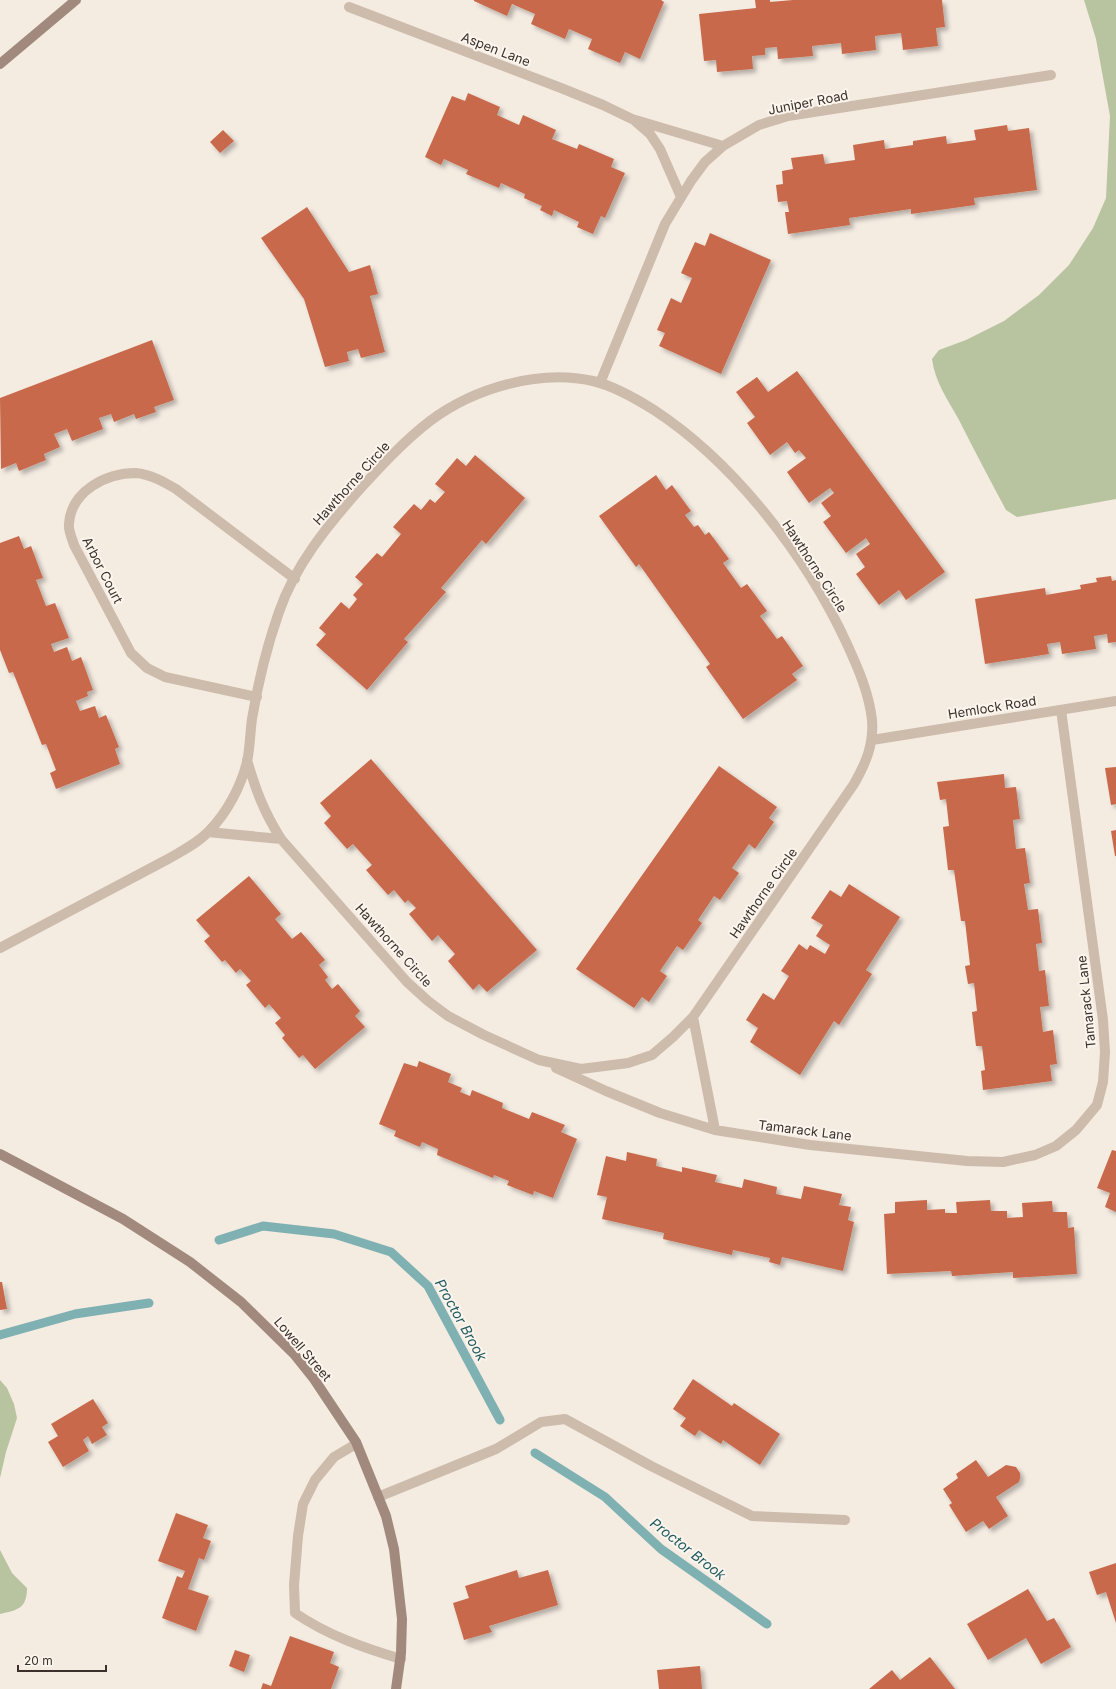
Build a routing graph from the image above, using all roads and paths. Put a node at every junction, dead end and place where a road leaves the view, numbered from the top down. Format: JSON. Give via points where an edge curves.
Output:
{"nodes":[{"id":1,"x":76,"y":0,"type":"edge"},
{"id":2,"x":349,"y":7,"type":"dead end"},
{"id":3,"x":0,"y":64,"type":"edge"},
{"id":4,"x":1051,"y":75,"type":"dead end"},
{"id":5,"x":632,"y":119,"type":"junction"},
{"id":6,"x":723,"y":146,"type":"junction"},
{"id":7,"x":681,"y":197,"type":"junction"},
{"id":8,"x":600,"y":383,"type":"junction"},
{"id":9,"x":294,"y":579,"type":"junction"},
{"id":10,"x":257,"y":697,"type":"junction"},
{"id":11,"x":1116,"y":701,"type":"edge"},
{"id":12,"x":1061,"y":710,"type":"junction"},
{"id":13,"x":872,"y":740,"type":"junction"},
{"id":14,"x":247,"y":760,"type":"junction"},
{"id":15,"x":208,"y":832,"type":"junction"},
{"id":16,"x":280,"y":839,"type":"junction"},
{"id":17,"x":0,"y":948,"type":"edge"},
{"id":18,"x":693,"y":1017,"type":"junction"},
{"id":19,"x":539,"y":1060,"type":"junction"},
{"id":20,"x":715,"y":1130,"type":"junction"},
{"id":21,"x":0,"y":1154,"type":"edge"},
{"id":22,"x":356,"y":1444,"type":"junction"},
{"id":23,"x":378,"y":1497,"type":"junction"},
{"id":24,"x":845,"y":1520,"type":"dead end"},
{"id":25,"x":401,"y":1659,"type":"junction"},
{"id":26,"x":396,"y":1689,"type":"edge"}],
"edges":[{"from":1,"to":3,"type":"main road"},
{"from":2,"to":5,"type":"street","name":"Aspen Lane","via":[[568,91]]},
{"from":4,"to":6,"type":"street","name":"Juniper Road","via":[[788,116],[759,125]]},
{"from":5,"to":6,"type":"street","name":"Aspen Lane"},
{"from":5,"to":7,"type":"street","name":"Aspen Lane","via":[[650,134],[660,149]]},
{"from":6,"to":7,"type":"street","name":"Juniper Road","via":[[705,162]]},
{"from":7,"to":8,"type":"street","name":"Juniper Road","via":[[665,224]]},
{"from":8,"to":9,"type":"street","name":"Hawthorne Circle","via":[[560,377],[519,381],[486,390],[431,420],[387,459],[346,505],[306,558]]},
{"from":8,"to":13,"type":"street","name":"Hawthorne Circle","via":[[623,392],[647,406],[698,442],[749,494],[775,528],[826,601],[856,664],[868,697]]},
{"from":9,"to":10,"type":"street","name":"Hawthorne Circle","via":[[279,610]]},
{"from":9,"to":10,"type":"street","name":"Arbor Court","via":[[176,489],[157,478],[136,473],[97,482],[81,495],[72,508],[68,525],[74,545],[131,653],[147,668],[165,677]]},
{"from":10,"to":14,"type":"street","name":"Hawthorne Circle"},
{"from":11,"to":12,"type":"street","name":"Hemlock Road"},
{"from":12,"to":13,"type":"street","name":"Hemlock Road"},
{"from":12,"to":20,"type":"street","name":"Tamarack Lane","via":[[1105,1044],[1103,1082],[1096,1105],[1076,1130],[1056,1146],[1035,1155],[1003,1162],[967,1161],[810,1145]]},
{"from":13,"to":18,"type":"street","name":"Hawthorne Circle","via":[[865,765],[854,784]]},
{"from":14,"to":15,"type":"street","name":"Hawthorne Circle","via":[[233,797]]},
{"from":14,"to":16,"type":"street","name":"Hawthorne Circle","via":[[266,816]]},
{"from":15,"to":16,"type":"street"},
{"from":15,"to":17,"type":"street","name":"Hawthorne Circle","via":[[168,859]]},
{"from":16,"to":19,"type":"street","name":"Hawthorne Circle","via":[[407,982],[428,1001],[448,1016],[478,1032]]},
{"from":18,"to":19,"type":"street","name":"Hawthorne Circle","via":[[652,1054],[628,1063],[581,1069]]},
{"from":18,"to":20,"type":"street"},
{"from":19,"to":20,"type":"street","name":"Tamarack Lane","via":[[660,1113]]},
{"from":21,"to":22,"type":"main road","name":"Lowell Street","via":[[128,1223],[219,1283],[294,1354],[314,1379]]},
{"from":22,"to":23,"type":"main road","name":"Lowell Street"},
{"from":22,"to":25,"type":"street","via":[[334,1457],[314,1480],[303,1504],[294,1585],[296,1613],[369,1649]]},
{"from":23,"to":24,"type":"street","via":[[496,1449],[541,1422],[565,1420],[752,1516]]},
{"from":23,"to":25,"type":"main road","name":"Lowell Street","via":[[386,1516],[394,1549],[402,1619]]},
{"from":25,"to":26,"type":"main road","name":"Lowell Street"}]}
